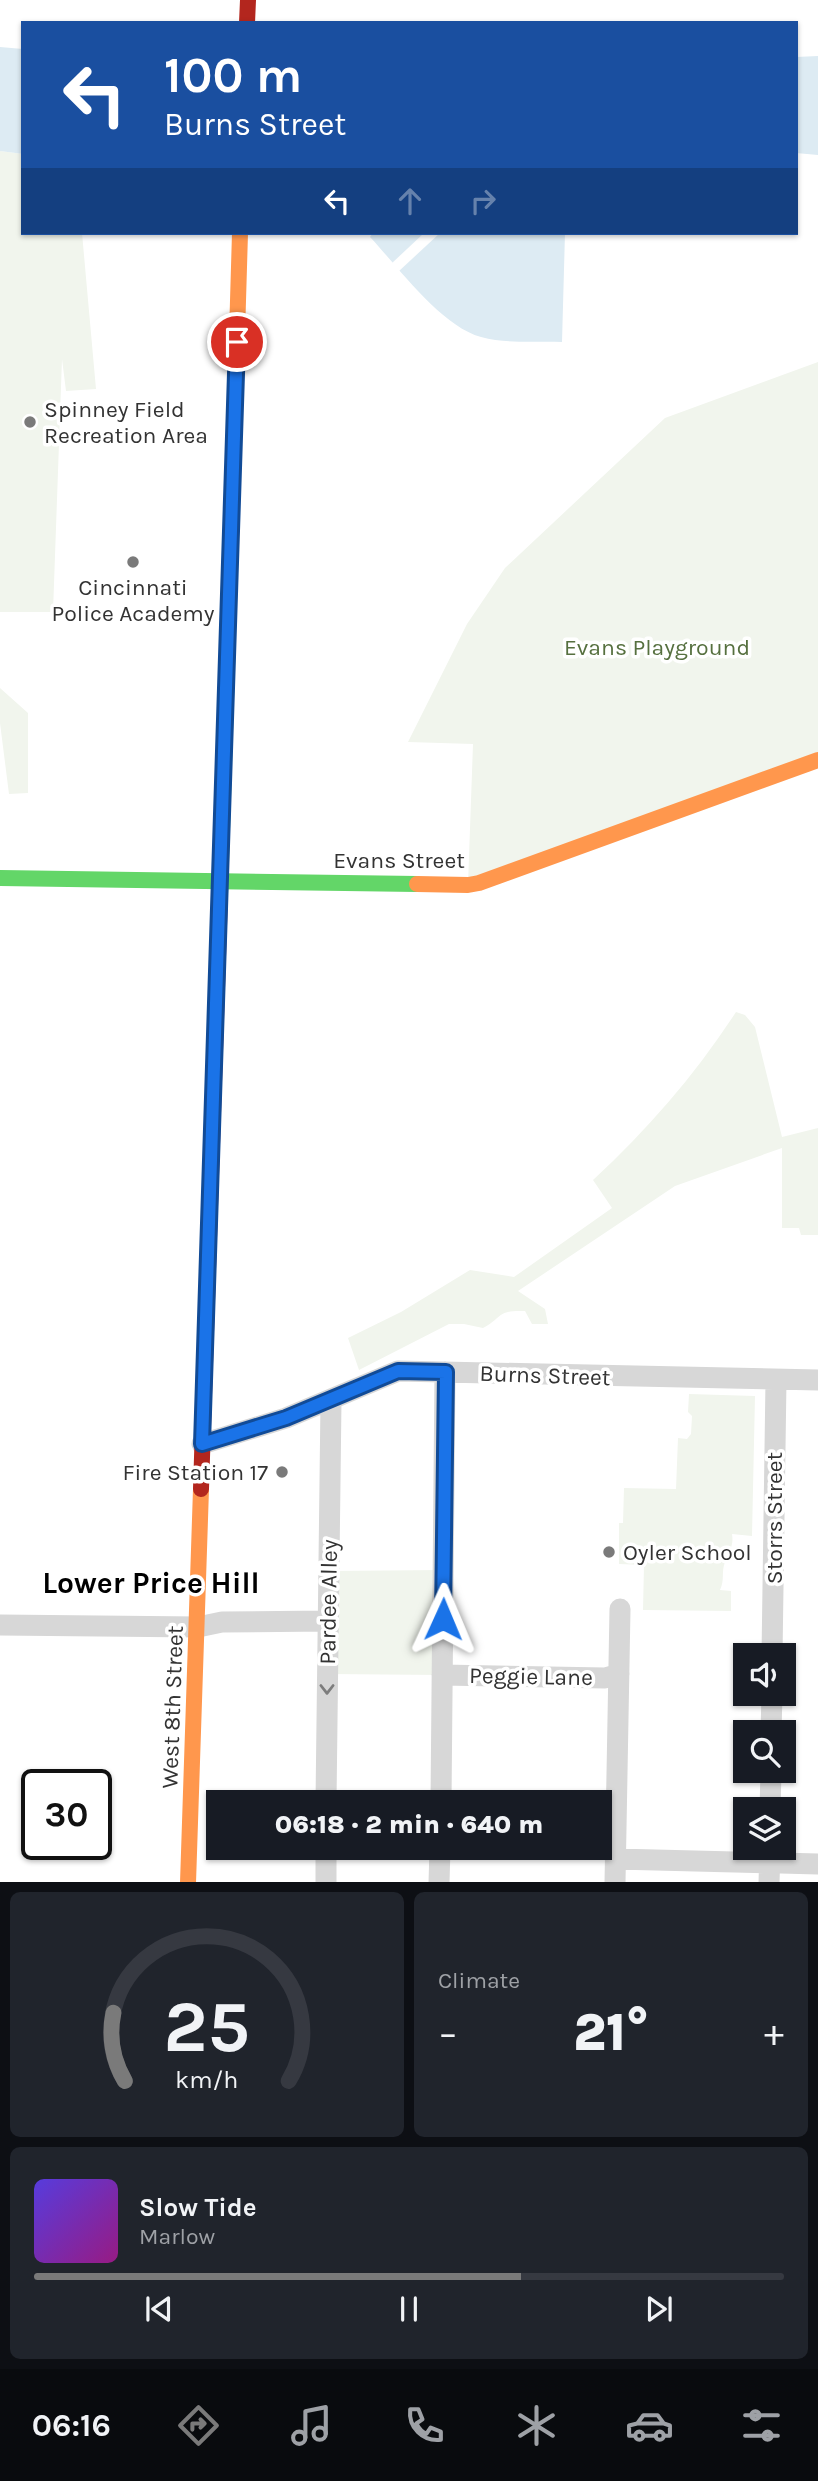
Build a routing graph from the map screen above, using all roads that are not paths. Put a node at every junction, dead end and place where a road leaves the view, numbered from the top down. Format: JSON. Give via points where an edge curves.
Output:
{"nodes":[{"id":1,"x":248,"y":0,"type":"edge"},
{"id":2,"x":247,"y":21,"type":"edge"},
{"id":3,"x":240,"y":235,"type":"edge"},
{"id":4,"x":818,"y":760,"type":"edge"},
{"id":5,"x":0,"y":878,"type":"edge"},
{"id":6,"x":446,"y":1372,"type":"junction"},
{"id":7,"x":776,"y":1380,"type":"junction"},
{"id":8,"x":818,"y":1380,"type":"edge"},
{"id":9,"x":331,"y":1401,"type":"junction"},
{"id":10,"x":202,"y":1434,"type":"junction"},
{"id":11,"x":620,"y":1609,"type":"dead end"},
{"id":12,"x":328,"y":1620,"type":"junction"},
{"id":13,"x":0,"y":1625,"type":"edge"},
{"id":14,"x":198,"y":1627,"type":"junction"},
{"id":15,"x":772,"y":1643,"type":"edge"},
{"id":16,"x":619,"y":1674,"type":"junction"},
{"id":17,"x":442,"y":1675,"type":"junction"},
{"id":18,"x":326,"y":1790,"type":"edge"},
{"id":19,"x":441,"y":1790,"type":"edge"},
{"id":20,"x":616,"y":1859,"type":"junction"},
{"id":21,"x":326,"y":1860,"type":"edge"},
{"id":22,"x":440,"y":1860,"type":"edge"},
{"id":23,"x":770,"y":1864,"type":"edge"},
{"id":24,"x":818,"y":1864,"type":"edge"},
{"id":25,"x":188,"y":1882,"type":"edge"},
{"id":26,"x":326,"y":1882,"type":"edge"},
{"id":27,"x":439,"y":1882,"type":"edge"},
{"id":28,"x":615,"y":1882,"type":"edge"}],
"edges":[{"from":1,"to":2,"type":"main road"},
{"from":3,"to":10,"type":"main road","name":"West 8th Street","bridge":true},
{"from":4,"to":5,"type":"main road","name":"Evans Street","via":[[468,885]]},
{"from":6,"to":7,"type":"street","name":"Burns Street"},
{"from":6,"to":9,"type":"street","name":"Burns Street","via":[[398,1371]]},
{"from":6,"to":17,"type":"street"},
{"from":7,"to":8,"type":"street","name":"Burns Street"},
{"from":7,"to":15,"type":"street","name":"Storrs Street"},
{"from":9,"to":10,"type":"street","name":"Burns Street"},
{"from":9,"to":12,"type":"street","name":"Pardee Alley"},
{"from":10,"to":14,"type":"main road","name":"West 8th Street"},
{"from":11,"to":16,"type":"street"},
{"from":12,"to":14,"type":"street","via":[[222,1622]]},
{"from":12,"to":18,"type":"street","name":"Pardee Alley","one_way":true},
{"from":13,"to":14,"type":"street"},
{"from":14,"to":25,"type":"main road","name":"West 8th Street"},
{"from":16,"to":17,"type":"street","name":"Peggie Lane","via":[[606,1678]]},
{"from":16,"to":20,"type":"street"},
{"from":17,"to":19,"type":"street"},
{"from":20,"to":23,"type":"street"},
{"from":20,"to":28,"type":"street"},
{"from":21,"to":26,"type":"street"},
{"from":22,"to":27,"type":"street"},
{"from":23,"to":24,"type":"street"}]}
